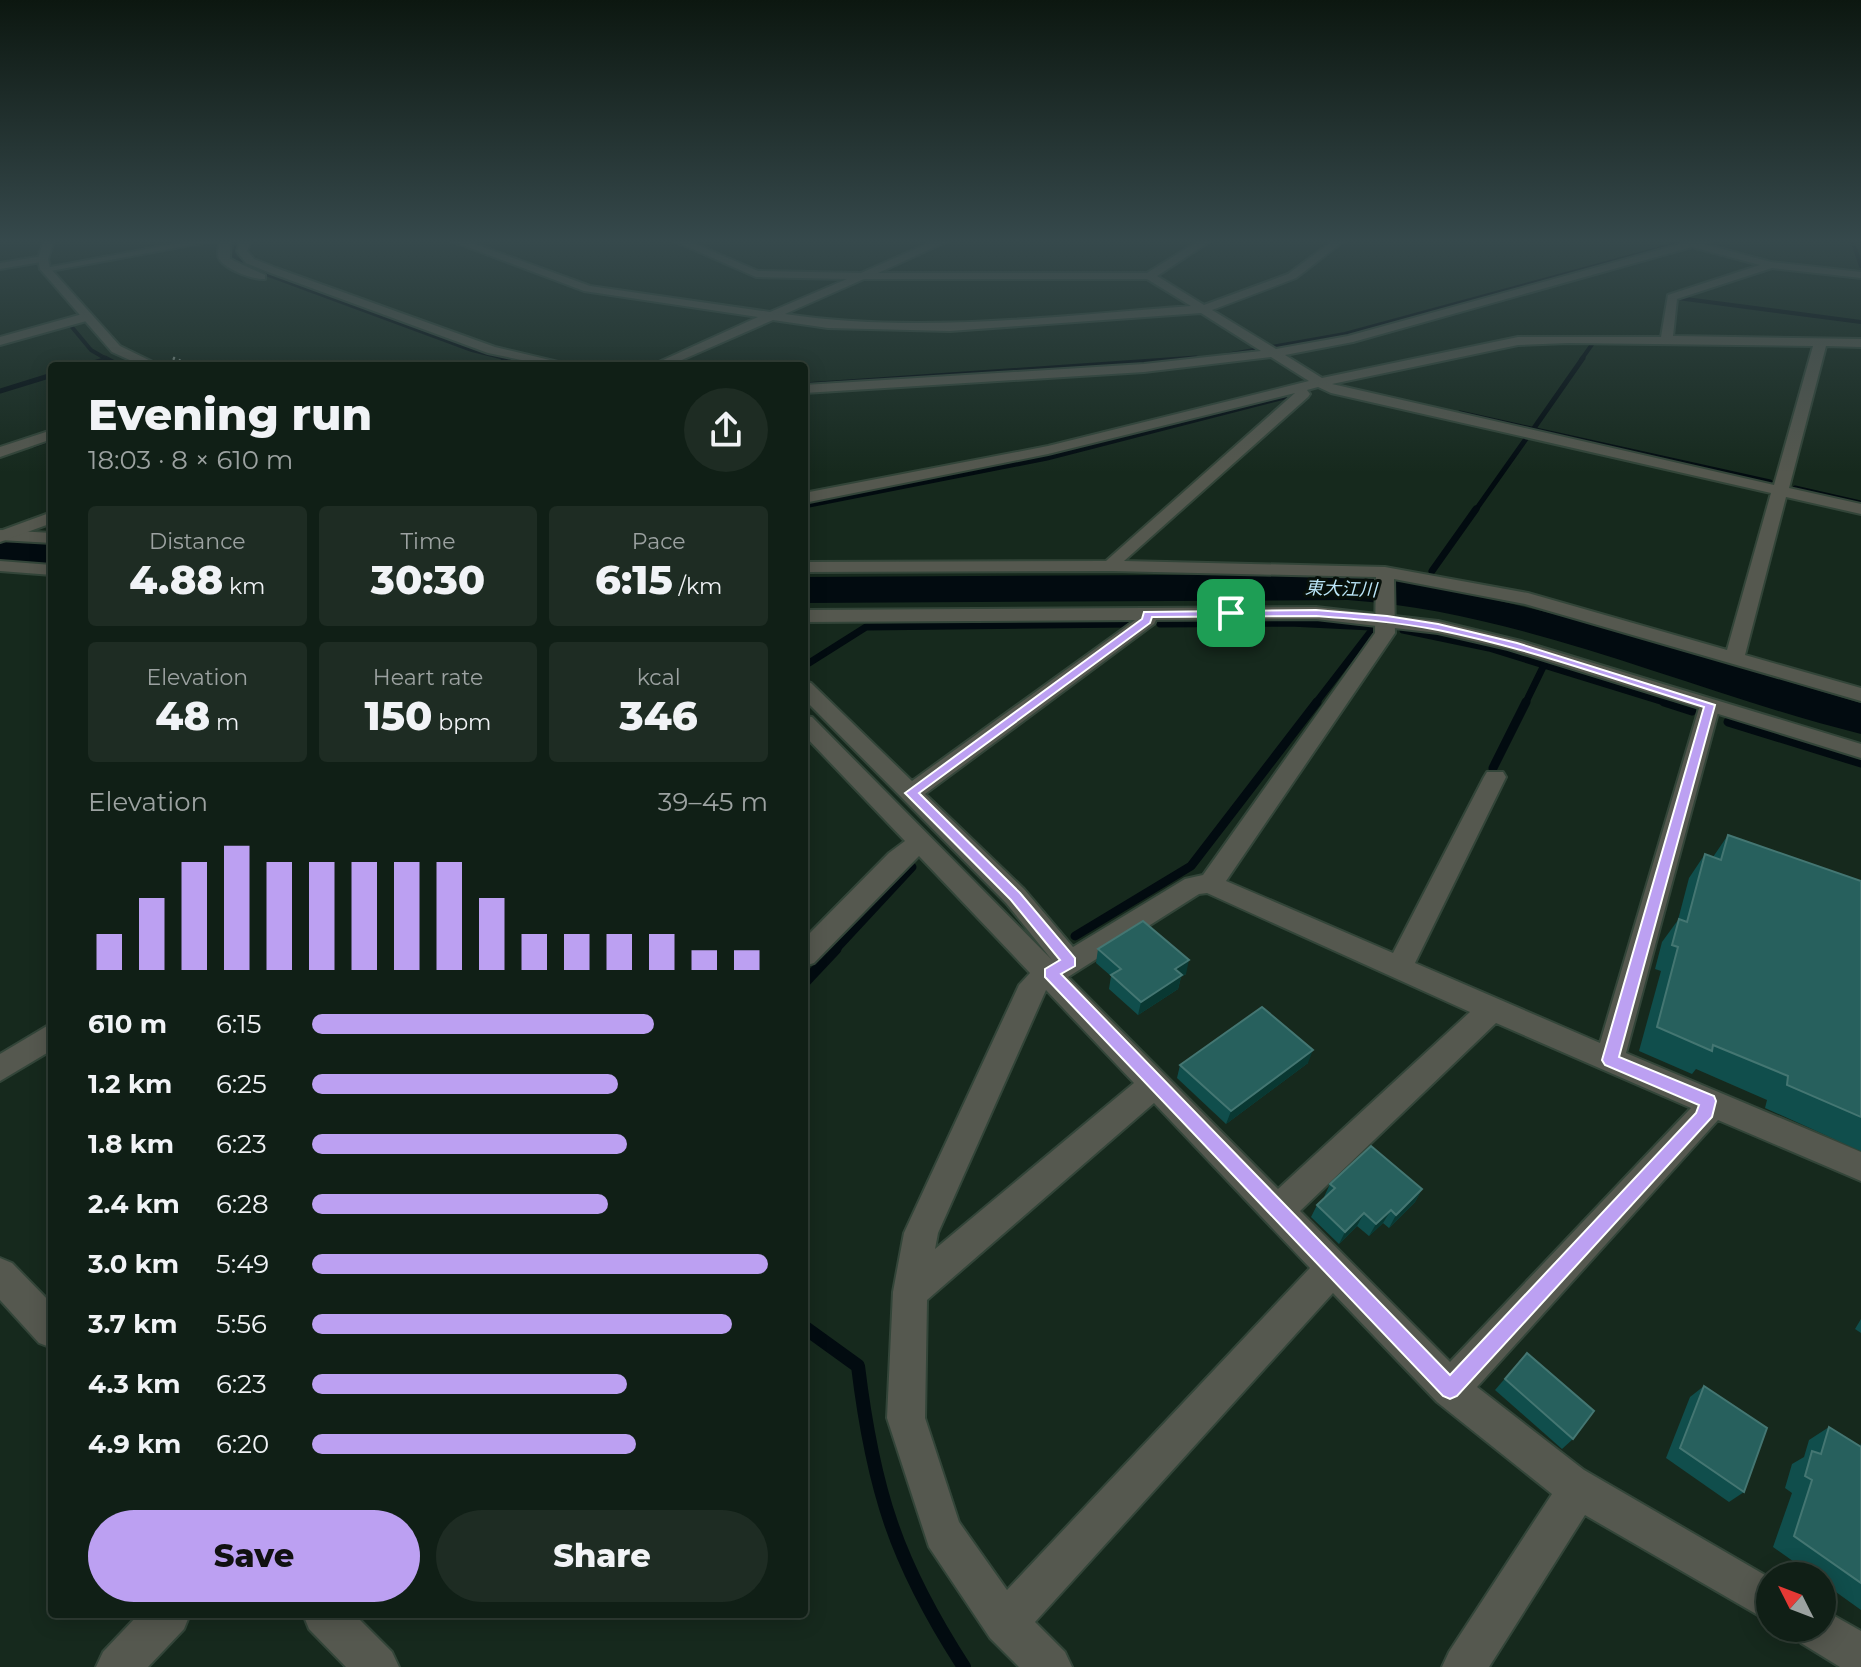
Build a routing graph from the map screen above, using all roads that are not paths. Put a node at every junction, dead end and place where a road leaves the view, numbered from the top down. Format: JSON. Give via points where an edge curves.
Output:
{"nodes":[{"id":1,"x":83,"y":318,"type":"edge"},
{"id":2,"x":87,"y":318,"type":"edge"},
{"id":3,"x":368,"y":318,"type":"edge"},
{"id":4,"x":403,"y":318,"type":"edge"},
{"id":5,"x":769,"y":318,"type":"joint"},
{"id":6,"x":1079,"y":318,"type":"edge"},
{"id":7,"x":1217,"y":318,"type":"edge"},
{"id":8,"x":1387,"y":318,"type":"edge"},
{"id":9,"x":1426,"y":318,"type":"edge"},
{"id":10,"x":1669,"y":318,"type":"edge"},
{"id":11,"x":1672,"y":340,"type":"junction"},
{"id":12,"x":0,"y":341,"type":"edge"},
{"id":13,"x":1817,"y":342,"type":"junction"},
{"id":14,"x":1861,"y":343,"type":"edge"},
{"id":15,"x":1268,"y":350,"type":"junction"},
{"id":16,"x":145,"y":362,"type":"edge"},
{"id":17,"x":500,"y":362,"type":"edge"},
{"id":18,"x":549,"y":362,"type":"edge"},
{"id":19,"x":666,"y":362,"type":"edge"},
{"id":20,"x":808,"y":380,"type":"edge"},
{"id":21,"x":1321,"y":382,"type":"junction"},
{"id":22,"x":808,"y":389,"type":"edge"},
{"id":23,"x":1299,"y":389,"type":"junction"},
{"id":24,"x":48,"y":435,"type":"edge"},
{"id":25,"x":0,"y":452,"type":"edge"},
{"id":26,"x":1781,"y":491,"type":"junction"},
{"id":27,"x":808,"y":497,"type":"edge"},
{"id":28,"x":1861,"y":509,"type":"edge"},
{"id":29,"x":48,"y":519,"type":"edge"},
{"id":30,"x":2,"y":536,"type":"edge"},
{"id":31,"x":48,"y":538,"type":"edge"},
{"id":32,"x":0,"y":566,"type":"edge"},
{"id":33,"x":1112,"y":566,"type":"junction"},
{"id":34,"x":808,"y":567,"type":"edge"},
{"id":35,"x":48,"y":570,"type":"edge"},
{"id":36,"x":1385,"y":574,"type":"junction"},
{"id":37,"x":1147,"y":614,"type":"junction"},
{"id":38,"x":1387,"y":614,"type":"junction"},
{"id":39,"x":808,"y":616,"type":"edge"},
{"id":40,"x":1734,"y":659,"type":"junction"},
{"id":41,"x":808,"y":691,"type":"edge"},
{"id":42,"x":1861,"y":695,"type":"edge"},
{"id":43,"x":1710,"y":705,"type":"junction"},
{"id":44,"x":808,"y":726,"type":"edge"},
{"id":45,"x":1861,"y":751,"type":"edge"},
{"id":46,"x":1495,"y":777,"type":"dead end"},
{"id":47,"x":911,"y":793,"type":"junction"},
{"id":48,"x":921,"y":842,"type":"junction"},
{"id":49,"x":1210,"y":884,"type":"junction"},
{"id":50,"x":808,"y":952,"type":"edge"},
{"id":51,"x":1399,"y":967,"type":"junction"},
{"id":52,"x":1060,"y":968,"type":"junction"},
{"id":53,"x":1492,"y":1009,"type":"junction"},
{"id":54,"x":48,"y":1038,"type":"edge"},
{"id":55,"x":1610,"y":1060,"type":"junction"},
{"id":56,"x":0,"y":1069,"type":"edge"},
{"id":57,"x":1156,"y":1083,"type":"junction"},
{"id":58,"x":1708,"y":1101,"type":"junction"},
{"id":59,"x":1861,"y":1167,"type":"edge"},
{"id":60,"x":1278,"y":1210,"type":"junction"},
{"id":61,"x":1334,"y":1267,"type":"junction"},
{"id":62,"x":0,"y":1275,"type":"edge"},
{"id":63,"x":910,"y":1292,"type":"junction"},
{"id":64,"x":48,"y":1326,"type":"edge"},
{"id":65,"x":1450,"y":1389,"type":"junction"},
{"id":66,"x":1578,"y":1489,"type":"junction"},
{"id":67,"x":1756,"y":1593,"type":"edge"},
{"id":68,"x":165,"y":1618,"type":"edge"},
{"id":69,"x":328,"y":1618,"type":"edge"},
{"id":70,"x":1005,"y":1623,"type":"junction"},
{"id":71,"x":1836,"y":1640,"type":"edge"},
{"id":72,"x":1861,"y":1655,"type":"edge"},
{"id":73,"x":118,"y":1667,"type":"edge"},
{"id":74,"x":377,"y":1667,"type":"edge"},
{"id":75,"x":1050,"y":1667,"type":"edge"},
{"id":76,"x":1464,"y":1667,"type":"edge"}],
"edges":[{"from":1,"to":12,"type":"street"},
{"from":2,"to":16,"type":"street","via":[[116,349]]},
{"from":3,"to":17,"type":"street"},
{"from":4,"to":18,"type":"street","via":[[492,350]]},
{"from":5,"to":6,"type":"street","via":[[950,327]]},
{"from":5,"to":19,"type":"street"},
{"from":7,"to":15,"type":"street"},
{"from":8,"to":15,"type":"street"},
{"from":9,"to":15,"type":"street","via":[[1349,339]]},
{"from":10,"to":11,"type":"street","via":[[1667,337]]},
{"from":11,"to":13,"type":"street"},
{"from":11,"to":21,"type":"street","via":[[1518,341]]},
{"from":13,"to":14,"type":"street"},
{"from":13,"to":26,"type":"street"},
{"from":15,"to":20,"type":"street"},
{"from":15,"to":21,"type":"street"},
{"from":15,"to":22,"type":"street","via":[[1144,368]]},
{"from":21,"to":23,"type":"street"},
{"from":21,"to":26,"type":"street","via":[[1331,389]]},
{"from":23,"to":27,"type":"street","via":[[1048,450]]},
{"from":23,"to":33,"type":"street","via":[[1303,394]]},
{"from":24,"to":25,"type":"street"},
{"from":26,"to":28,"type":"street"},
{"from":26,"to":40,"type":"street"},
{"from":29,"to":30,"type":"street"},
{"from":30,"to":31,"type":"street"},
{"from":32,"to":35,"type":"street"},
{"from":33,"to":34,"type":"street"},
{"from":33,"to":36,"type":"street"},
{"from":36,"to":38,"type":"street"},
{"from":36,"to":40,"type":"street","via":[[1528,599]]},
{"from":37,"to":38,"type":"street"},
{"from":37,"to":39,"type":"street"},
{"from":37,"to":47,"type":"street","via":[[1147,620]]},
{"from":38,"to":43,"type":"street","via":[[1514,645]]},
{"from":38,"to":49,"type":"street","via":[[1385,633]]},
{"from":40,"to":42,"type":"street"},
{"from":41,"to":47,"type":"street"},
{"from":43,"to":45,"type":"street"},
{"from":43,"to":55,"type":"street"},
{"from":44,"to":48,"type":"street"},
{"from":46,"to":51,"type":"street"},
{"from":47,"to":52,"type":"street","via":[[1015,896]]},
{"from":48,"to":50,"type":"street"},
{"from":48,"to":52,"type":"street"},
{"from":49,"to":51,"type":"street"},
{"from":49,"to":52,"type":"street","via":[[1194,885]]},
{"from":51,"to":53,"type":"street"},
{"from":52,"to":57,"type":"street"},
{"from":52,"to":63,"type":"street","via":[[1033,985],[921,1233]]},
{"from":53,"to":55,"type":"street"},
{"from":53,"to":60,"type":"street"},
{"from":54,"to":56,"type":"street"},
{"from":55,"to":58,"type":"street"},
{"from":57,"to":60,"type":"street"},
{"from":57,"to":63,"type":"street"},
{"from":58,"to":59,"type":"street"},
{"from":58,"to":65,"type":"street","via":[[1704,1117]]},
{"from":60,"to":61,"type":"street"},
{"from":61,"to":65,"type":"street"},
{"from":61,"to":70,"type":"street"},
{"from":62,"to":64,"type":"street"},
{"from":63,"to":70,"type":"street","via":[[906,1418],[943,1533]]},
{"from":65,"to":66,"type":"street"},
{"from":66,"to":67,"type":"street"},
{"from":66,"to":76,"type":"street"},
{"from":68,"to":73,"type":"street"},
{"from":69,"to":74,"type":"street"},
{"from":70,"to":75,"type":"street"},
{"from":71,"to":72,"type":"street"}]}
